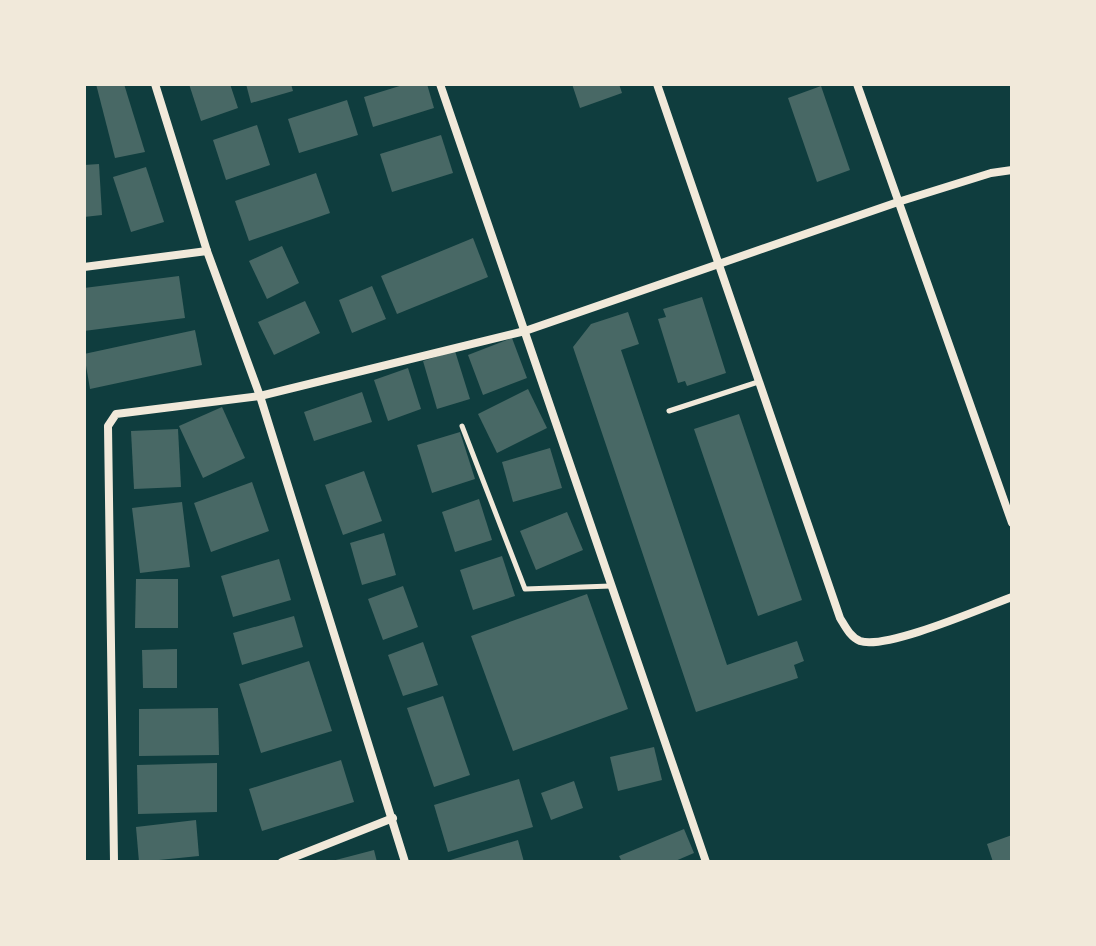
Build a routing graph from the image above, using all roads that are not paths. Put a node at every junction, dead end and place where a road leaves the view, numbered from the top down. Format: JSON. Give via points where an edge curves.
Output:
{"nodes":[{"id":1,"x":155,"y":84,"type":"edge"},
{"id":2,"x":440,"y":84,"type":"edge"},
{"id":3,"x":657,"y":84,"type":"edge"},
{"id":4,"x":857,"y":84,"type":"edge"},
{"id":5,"x":1012,"y":170,"type":"edge"},
{"id":6,"x":898,"y":202,"type":"junction"},
{"id":7,"x":207,"y":251,"type":"junction"},
{"id":8,"x":717,"y":265,"type":"junction"},
{"id":9,"x":84,"y":267,"type":"edge"},
{"id":10,"x":525,"y":331,"type":"junction"},
{"id":11,"x":758,"y":382,"type":"junction"},
{"id":12,"x":260,"y":396,"type":"junction"},
{"id":13,"x":669,"y":411,"type":"dead end"},
{"id":14,"x":462,"y":426,"type":"dead end"},
{"id":15,"x":1012,"y":523,"type":"edge"},
{"id":16,"x":611,"y":586,"type":"junction"},
{"id":17,"x":1012,"y":597,"type":"edge"},
{"id":18,"x":393,"y":818,"type":"junction"},
{"id":19,"x":114,"y":862,"type":"edge"},
{"id":20,"x":282,"y":862,"type":"edge"},
{"id":21,"x":405,"y":862,"type":"edge"},
{"id":22,"x":706,"y":862,"type":"edge"}],
"edges":[{"from":1,"to":7,"type":"street"},
{"from":2,"to":10,"type":"street"},
{"from":3,"to":8,"type":"street"},
{"from":4,"to":6,"type":"street"},
{"from":5,"to":6,"type":"street"},
{"from":6,"to":8,"type":"street"},
{"from":6,"to":15,"type":"street"},
{"from":7,"to":9,"type":"street"},
{"from":7,"to":12,"type":"street"},
{"from":8,"to":10,"type":"street"},
{"from":8,"to":11,"type":"street"},
{"from":10,"to":12,"type":"street"},
{"from":10,"to":16,"type":"street"},
{"from":11,"to":13,"type":"lane"},
{"from":11,"to":17,"type":"street","via":[[840,618],[852,636],[885,642]]},
{"from":12,"to":18,"type":"street"},
{"from":12,"to":19,"type":"street","via":[[116,414],[108,426]]},
{"from":14,"to":16,"type":"lane","via":[[525,589]]},
{"from":16,"to":22,"type":"street"},
{"from":18,"to":20,"type":"street"},
{"from":18,"to":21,"type":"street"}]}
